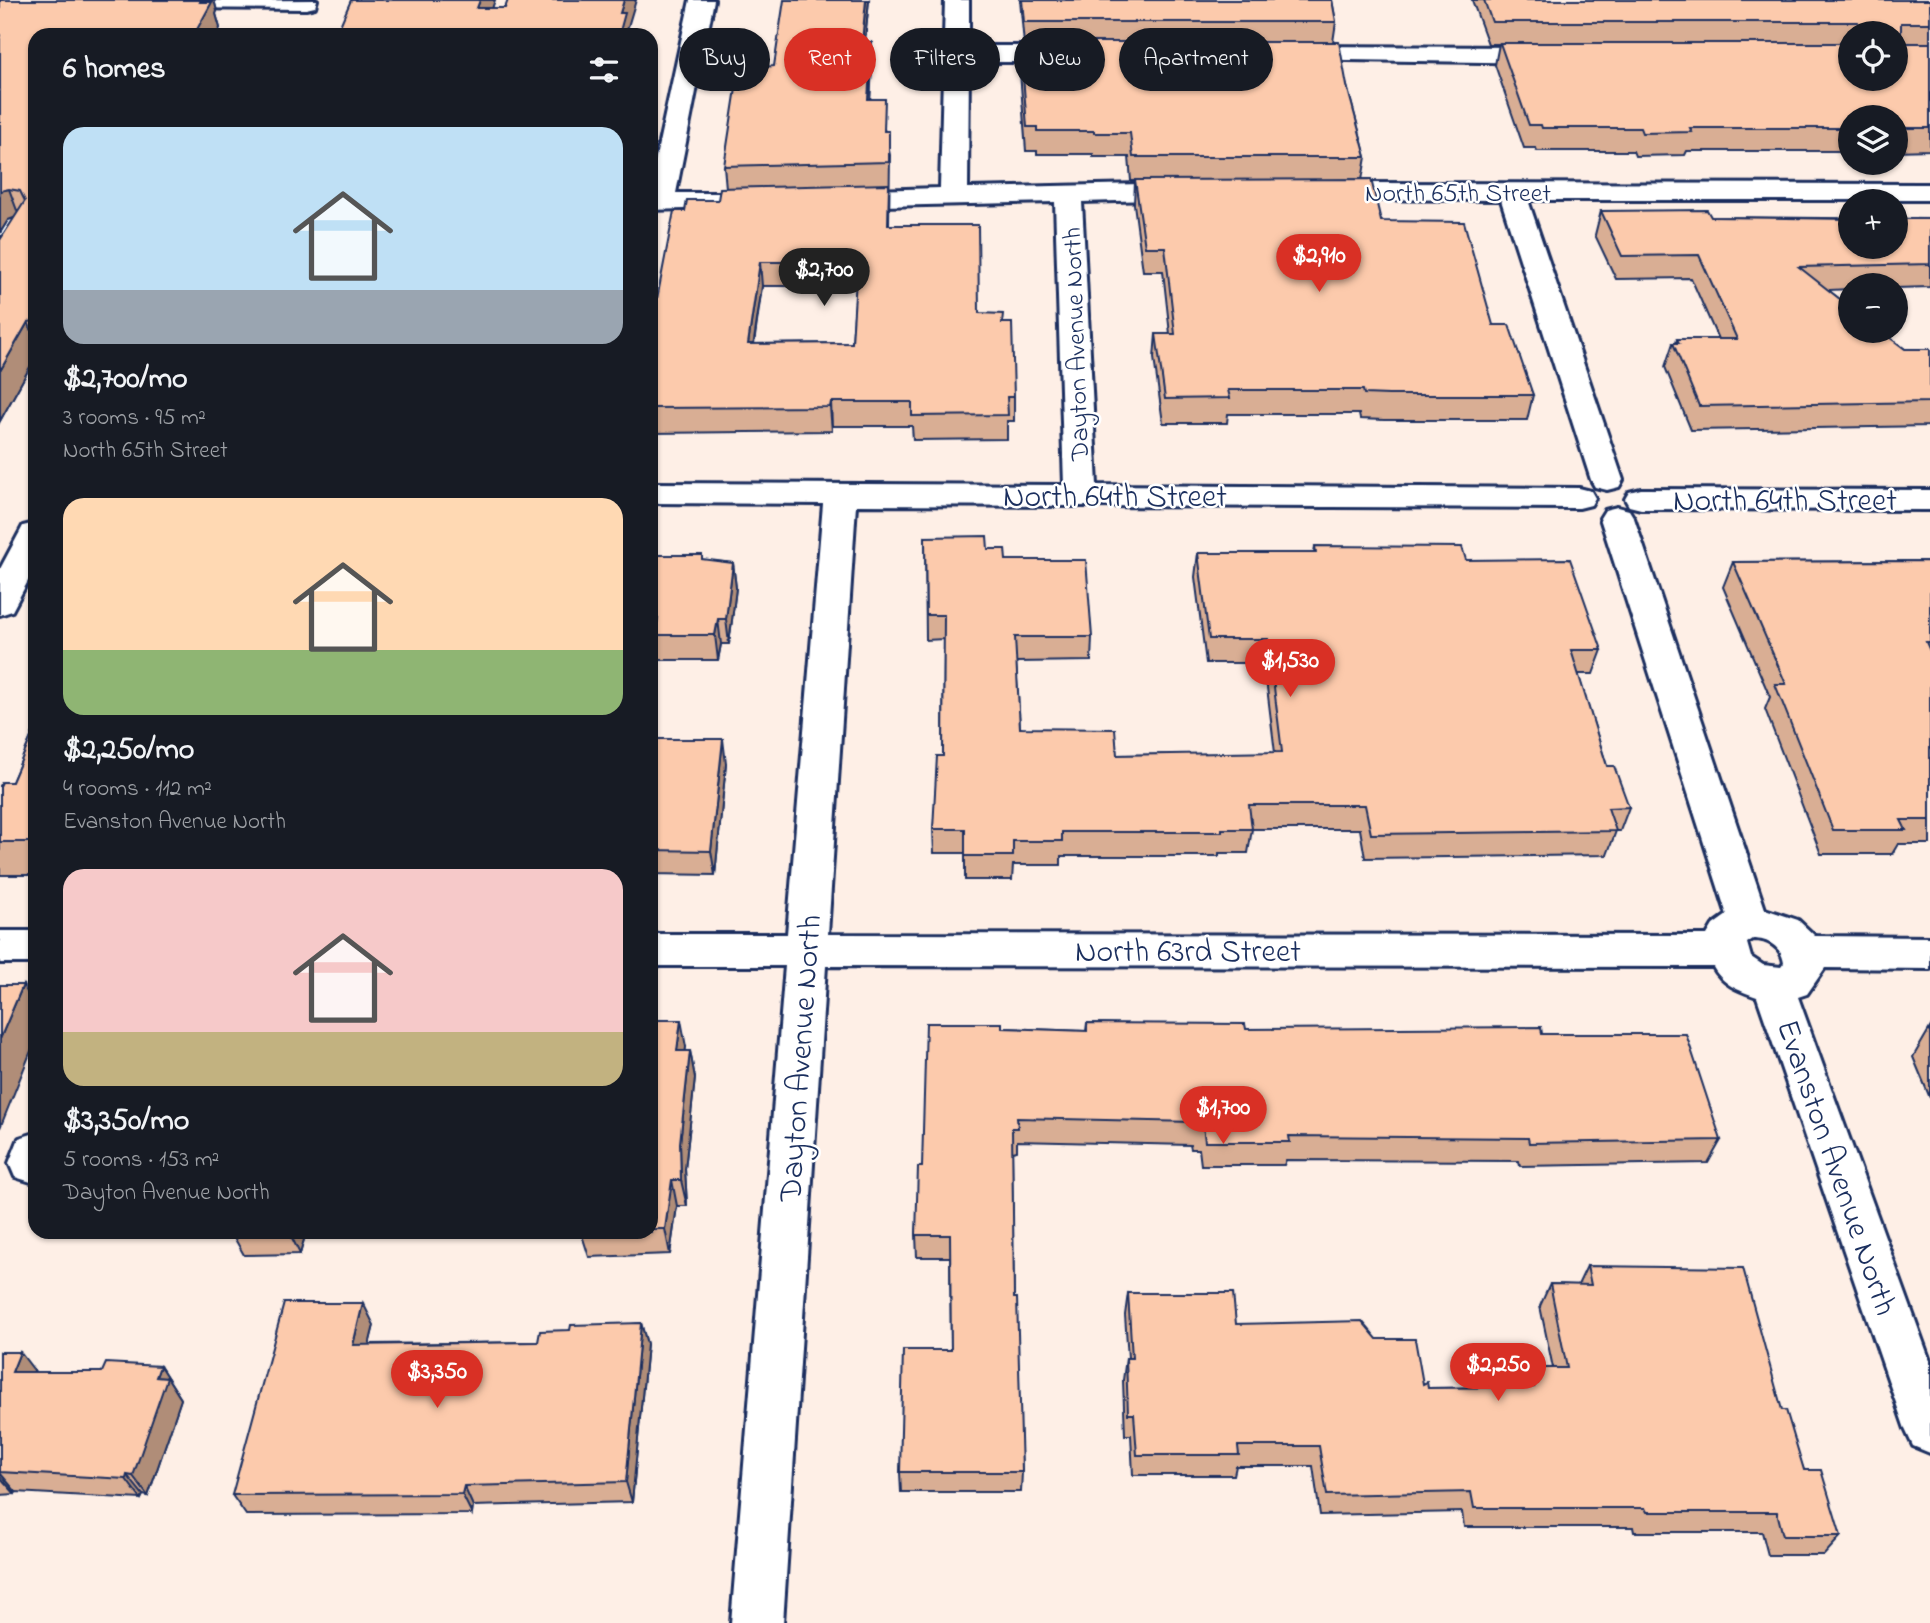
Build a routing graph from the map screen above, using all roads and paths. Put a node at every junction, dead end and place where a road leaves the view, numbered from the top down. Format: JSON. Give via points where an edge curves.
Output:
{"nodes":[{"id":1,"x":702,"y":0,"type":"edge"},
{"id":2,"x":957,"y":0,"type":"edge"},
{"id":3,"x":138,"y":1,"type":"edge"},
{"id":4,"x":306,"y":1,"type":"edge"},
{"id":5,"x":294,"y":24,"type":"dead end"},
{"id":6,"x":956,"y":28,"type":"edge"},
{"id":7,"x":1273,"y":54,"type":"edge"},
{"id":8,"x":1573,"y":55,"type":"edge"},
{"id":9,"x":955,"y":91,"type":"edge"},
{"id":10,"x":658,"y":189,"type":"edge"},
{"id":11,"x":1217,"y":191,"type":"edge"},
{"id":12,"x":1298,"y":191,"type":"edge"},
{"id":13,"x":1512,"y":192,"type":"junction"},
{"id":14,"x":1930,"y":192,"type":"edge"},
{"id":15,"x":1068,"y":193,"type":"junction"},
{"id":16,"x":954,"y":197,"type":"junction"},
{"id":17,"x":813,"y":200,"type":"edge"},
{"id":18,"x":759,"y":201,"type":"edge"},
{"id":19,"x":658,"y":202,"type":"edge"},
{"id":20,"x":1607,"y":480,"type":"junction"},
{"id":21,"x":658,"y":493,"type":"edge"},
{"id":22,"x":840,"y":494,"type":"junction"},
{"id":23,"x":1081,"y":495,"type":"junction"},
{"id":24,"x":1579,"y":498,"type":"junction"},
{"id":25,"x":1930,"y":500,"type":"edge"},
{"id":26,"x":1629,"y":509,"type":"junction"},
{"id":27,"x":20,"y":546,"type":"edge"},
{"id":28,"x":0,"y":603,"type":"edge"},
{"id":29,"x":1738,"y":937,"type":"junction"},
{"id":30,"x":0,"y":947,"type":"edge"},
{"id":31,"x":28,"y":947,"type":"edge"},
{"id":32,"x":658,"y":950,"type":"edge"},
{"id":33,"x":807,"y":950,"type":"junction"},
{"id":34,"x":1804,"y":952,"type":"junction"},
{"id":35,"x":1930,"y":953,"type":"edge"},
{"id":36,"x":1773,"y":984,"type":"junction"},
{"id":37,"x":1930,"y":1429,"type":"edge"},
{"id":38,"x":757,"y":1623,"type":"edge"}],
"edges":[{"from":1,"to":10,"type":"street"},
{"from":2,"to":6,"type":"street"},
{"from":3,"to":4,"type":"street"},
{"from":4,"to":5,"type":"street"},
{"from":7,"to":8,"type":"street"},
{"from":9,"to":16,"type":"street"},
{"from":11,"to":15,"type":"street"},
{"from":12,"to":13,"type":"street","name":"North 65th Street"},
{"from":13,"to":14,"type":"street","name":"North 65th Street"},
{"from":13,"to":20,"type":"street"},
{"from":15,"to":16,"type":"street"},
{"from":15,"to":23,"type":"street","name":"Dayton Avenue North"},
{"from":16,"to":17,"type":"street"},
{"from":18,"to":19,"type":"street"},
{"from":20,"to":24,"type":"street","via":[[1583,485]]},
{"from":20,"to":26,"type":"street","via":[[1629,487]]},
{"from":21,"to":22,"type":"street","name":"North 64th Street"},
{"from":22,"to":23,"type":"street","name":"North 64th Street"},
{"from":22,"to":33,"type":"street","name":"Dayton Avenue North"},
{"from":23,"to":24,"type":"street","name":"North 64th Street"},
{"from":24,"to":26,"type":"street","via":[[1594,514]]},
{"from":25,"to":26,"type":"street","name":"North 64th Street"},
{"from":26,"to":29,"type":"street"},
{"from":27,"to":28,"type":"street"},
{"from":29,"to":33,"type":"street","name":"North 63rd Street"},
{"from":29,"to":34,"type":"street","via":[[1770,925],[1794,938]]},
{"from":29,"to":36,"type":"street","via":[[1733,965]]},
{"from":30,"to":31,"type":"street"},
{"from":32,"to":33,"type":"street","name":"North 63rd Street"},
{"from":33,"to":38,"type":"street","name":"Dayton Avenue North"},
{"from":34,"to":35,"type":"street"},
{"from":34,"to":36,"type":"street","via":[[1805,968],[1800,976]]},
{"from":36,"to":37,"type":"street","name":"Evanston Avenue North"}]}
